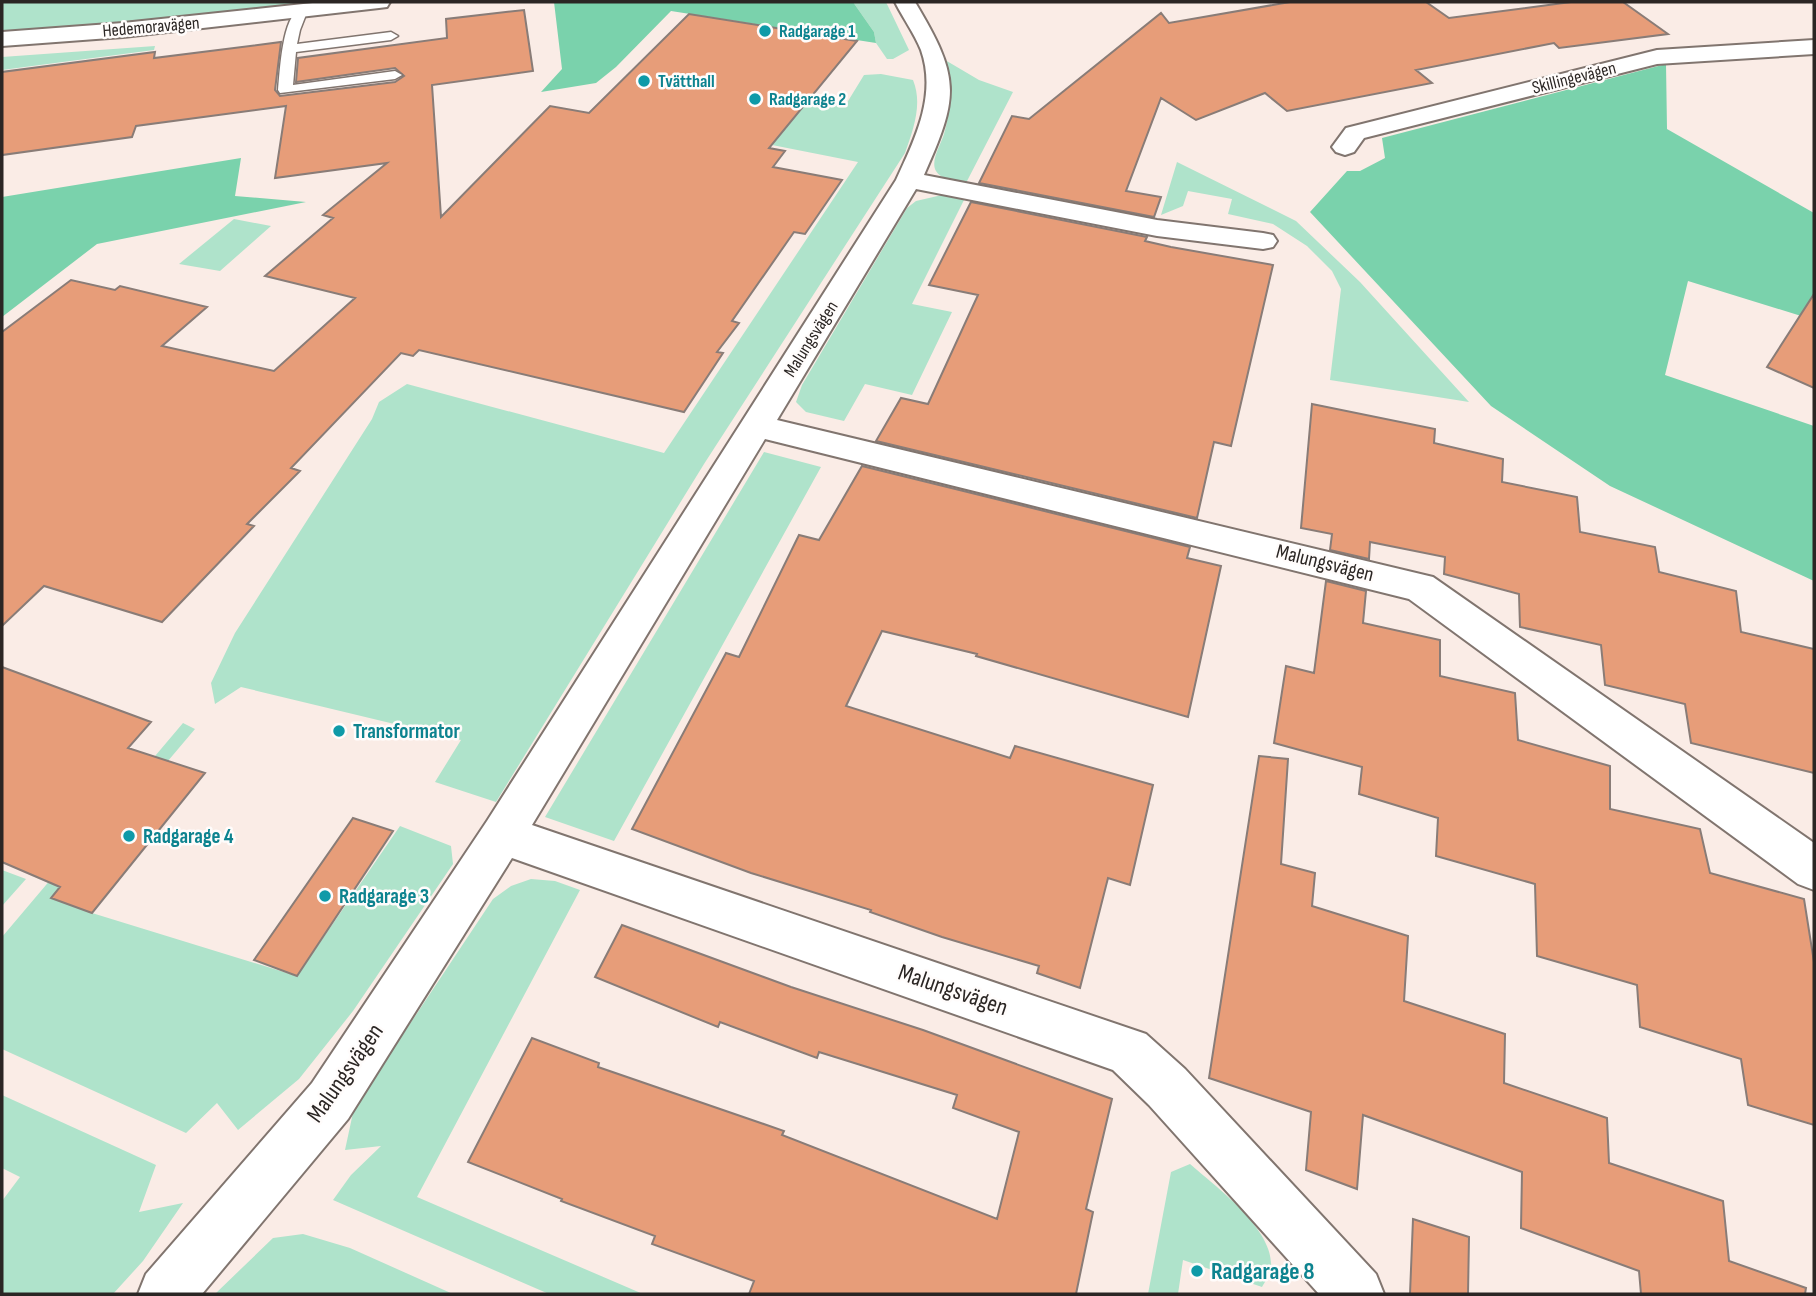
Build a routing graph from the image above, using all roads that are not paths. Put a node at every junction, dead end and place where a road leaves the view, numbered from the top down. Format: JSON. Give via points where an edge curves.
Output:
{"nodes":[{"id":1,"x":379,"y":2,"type":"edge"},
{"id":2,"x":905,"y":2,"type":"edge"},
{"id":3,"x":300,"y":12,"type":"junction"},
{"id":4,"x":391,"y":36,"type":"dead end"},
{"id":5,"x":2,"y":38,"type":"edge"},
{"id":6,"x":1814,"y":47,"type":"edge"},
{"id":7,"x":290,"y":49,"type":"junction"},
{"id":8,"x":394,"y":75,"type":"dead end"},
{"id":9,"x":1345,"y":147,"type":"dead end"},
{"id":10,"x":909,"y":180,"type":"junction"},
{"id":11,"x":1263,"y":241,"type":"dead end"},
{"id":12,"x":757,"y":426,"type":"junction"},
{"id":13,"x":502,"y":835,"type":"junction"},
{"id":14,"x":1814,"y":869,"type":"edge"},
{"id":15,"x":166,"y":1294,"type":"edge"},
{"id":16,"x":1356,"y":1294,"type":"edge"}],
"edges":[{"from":1,"to":3,"type":"street","name":"Hedemoravägen"},
{"from":2,"to":10,"type":"street","name":"Malungsvägen","via":[[933,51],[939,103]]},
{"from":3,"to":5,"type":"street","name":"Hedemoravägen"},
{"from":3,"to":7,"type":"lane"},
{"from":4,"to":7,"type":"lane"},
{"from":6,"to":9,"type":"street","name":"Skillingevägen","via":[[1657,57],[1355,133]]},
{"from":7,"to":8,"type":"lane","via":[[285,90]]},
{"from":10,"to":11,"type":"street","via":[[1157,228]]},
{"from":10,"to":12,"type":"street","name":"Malungsvägen"},
{"from":12,"to":13,"type":"street","name":"Malungsvägen"},
{"from":12,"to":14,"type":"street","name":"Malungsvägen","via":[[1420,587]]},
{"from":13,"to":15,"type":"street","name":"Malungsvägen","via":[[330,1101]]},
{"from":13,"to":16,"type":"street","name":"Malungsvägen","via":[[1129,1051]]}]}
